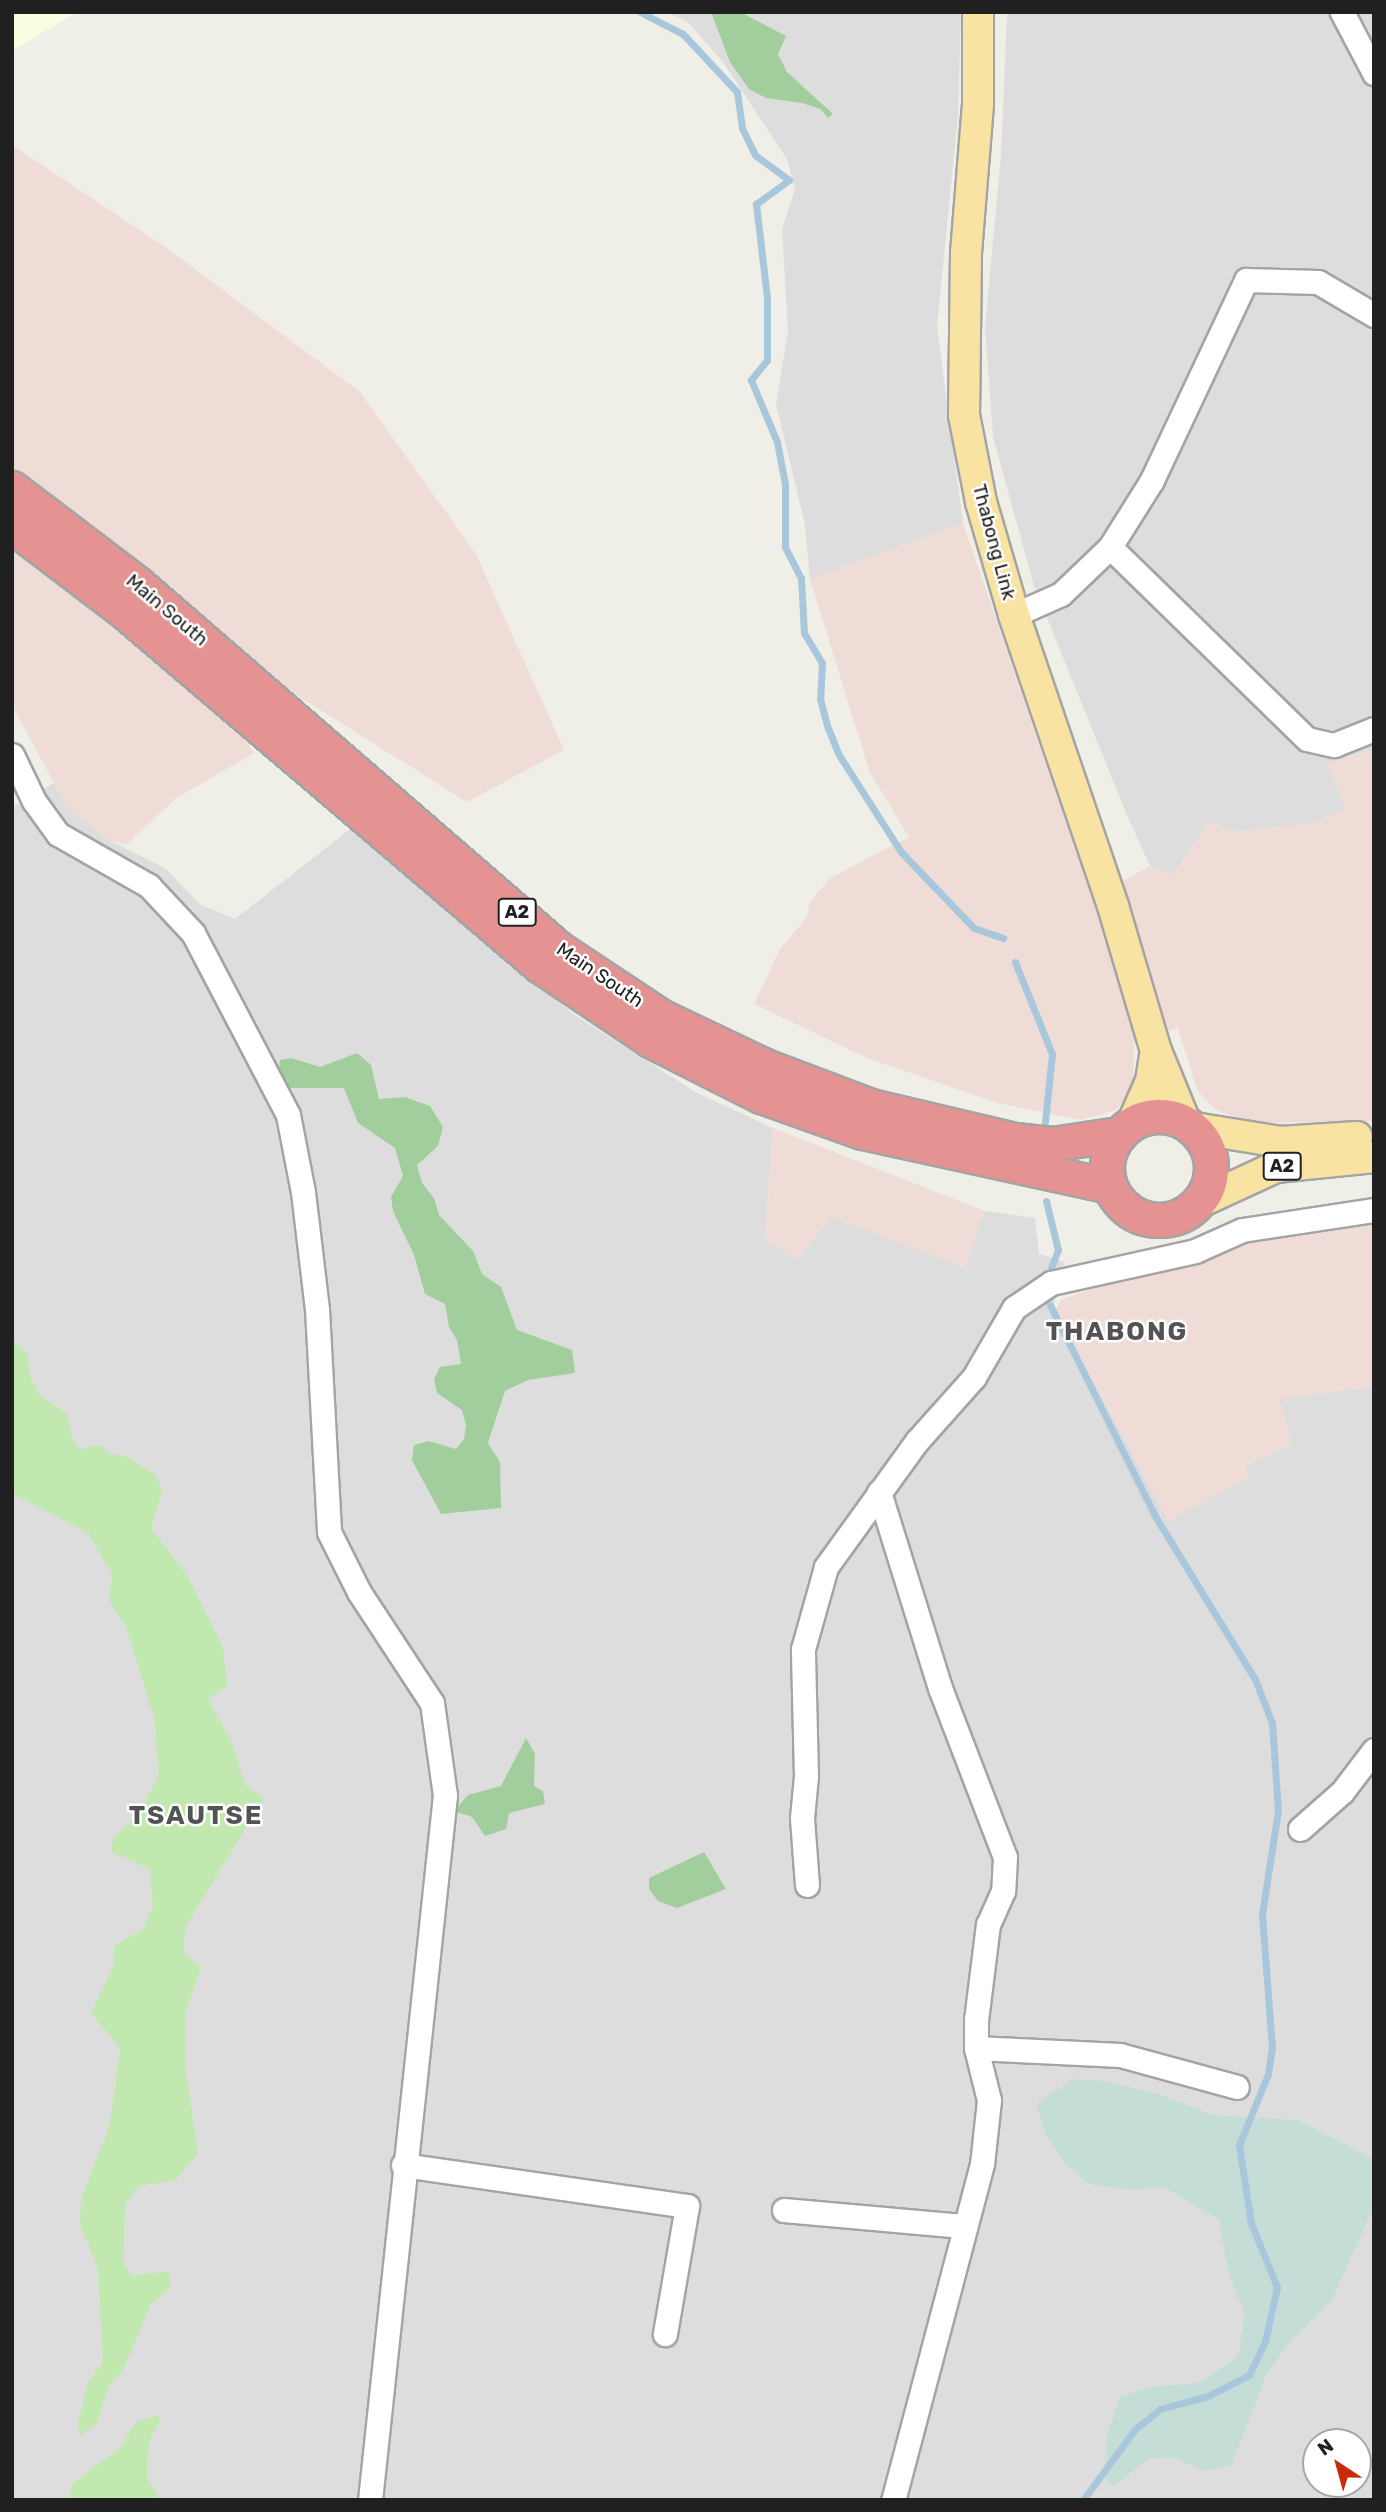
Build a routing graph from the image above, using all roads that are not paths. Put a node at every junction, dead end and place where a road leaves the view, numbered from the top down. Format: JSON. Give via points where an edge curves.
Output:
{"nodes":[{"id":1,"x":978,"y":12,"type":"edge"},
{"id":2,"x":1342,"y":12,"type":"edge"},
{"id":3,"x":1374,"y":74,"type":"edge"},
{"id":4,"x":1374,"y":315,"type":"edge"},
{"id":5,"x":12,"y":488,"type":"edge"},
{"id":6,"x":12,"y":526,"type":"edge"},
{"id":7,"x":1110,"y":547,"type":"junction"},
{"id":8,"x":1014,"y":615,"type":"junction"},
{"id":9,"x":1374,"y":729,"type":"edge"},
{"id":10,"x":12,"y":755,"type":"edge"},
{"id":11,"x":1156,"y":1051,"type":"junction"},
{"id":12,"x":1190,"y":1125,"type":"junction"},
{"id":13,"x":1126,"y":1128,"type":"junction"},
{"id":14,"x":1374,"y":1136,"type":"edge"},
{"id":15,"x":1374,"y":1157,"type":"edge"},
{"id":16,"x":1110,"y":1186,"type":"junction"},
{"id":17,"x":1198,"y":1203,"type":"junction"},
{"id":18,"x":1374,"y":1210,"type":"edge"},
{"id":19,"x":879,"y":1492,"type":"junction"},
{"id":20,"x":1374,"y":1751,"type":"edge"},
{"id":21,"x":1300,"y":1829,"type":"dead end"},
{"id":22,"x":807,"y":1885,"type":"dead end"},
{"id":23,"x":976,"y":2048,"type":"junction"},
{"id":24,"x":1237,"y":2087,"type":"dead end"},
{"id":25,"x":403,"y":2165,"type":"junction"},
{"id":26,"x":784,"y":2210,"type":"dead end"},
{"id":27,"x":965,"y":2226,"type":"junction"},
{"id":28,"x":665,"y":2334,"type":"dead end"},
{"id":29,"x":370,"y":2500,"type":"edge"},
{"id":30,"x":893,"y":2500,"type":"edge"}],
"edges":[{"from":1,"to":8,"type":"main road","name":"Thabong Link","via":[[978,104],[966,253],[964,415],[981,502]]},
{"from":2,"to":3,"type":"street"},
{"from":4,"to":7,"type":"street","via":[[1318,282],[1246,280],[1152,480]]},
{"from":5,"to":13,"type":"highway","name":"Main South","number":"A2","via":[[138,584],[558,948],[662,1017],[765,1066],[871,1106],[1015,1140],[1052,1144]]},
{"from":6,"to":16,"type":"highway","name":"Main South","number":"A2","via":[[126,613],[539,965],[650,1040],[761,1096],[862,1132]]},
{"from":7,"to":8,"type":"street","via":[[1061,594]]},
{"from":7,"to":9,"type":"street","via":[[1307,739],[1334,745]]},
{"from":8,"to":11,"type":"main road","name":"Thabong Link","via":[[1113,906]]},
{"from":10,"to":25,"type":"street","via":[[34,801],[58,834],[149,886],[193,933],[288,1115],[317,1309],[329,1532],[359,1592],[432,1703],[445,1795]]},
{"from":11,"to":12,"type":"main road","name":"Thabong Link"},
{"from":11,"to":13,"type":"main road","via":[[1151,1081]]},
{"from":12,"to":13,"type":"highway","name":"Main South","number":"A2","via":[[1159,1115]]},
{"from":12,"to":14,"type":"main road","name":"Main South","number":"A2","via":[[1280,1142]]},
{"from":12,"to":17,"type":"highway","via":[[1204,1141],[1211,1165],[1207,1189]]},
{"from":13,"to":16,"type":"highway","via":[[1107,1159]]},
{"from":15,"to":17,"type":"main road","number":"A2","via":[[1276,1167]]},
{"from":16,"to":17,"type":"highway","number":"A2","via":[[1117,1199],[1141,1217],[1172,1219]]},
{"from":18,"to":19,"type":"street","via":[[1242,1230],[1195,1251],[1051,1283],[1031,1292],[1014,1308],[974,1377]]},
{"from":19,"to":22,"type":"street","via":[[826,1567],[803,1649],[806,1776],[802,1818]]},
{"from":19,"to":23,"type":"street","via":[[940,1688],[1005,1857],[1003,1891],[988,1924]]},
{"from":20,"to":21,"type":"street","via":[[1342,1792]]},
{"from":23,"to":24,"type":"street","via":[[1120,2055]]},
{"from":23,"to":27,"type":"street","via":[[989,2100],[982,2164]]},
{"from":25,"to":28,"type":"street","via":[[687,2206]]},
{"from":25,"to":29,"type":"street"},
{"from":26,"to":27,"type":"street"},
{"from":27,"to":30,"type":"street"}]}
